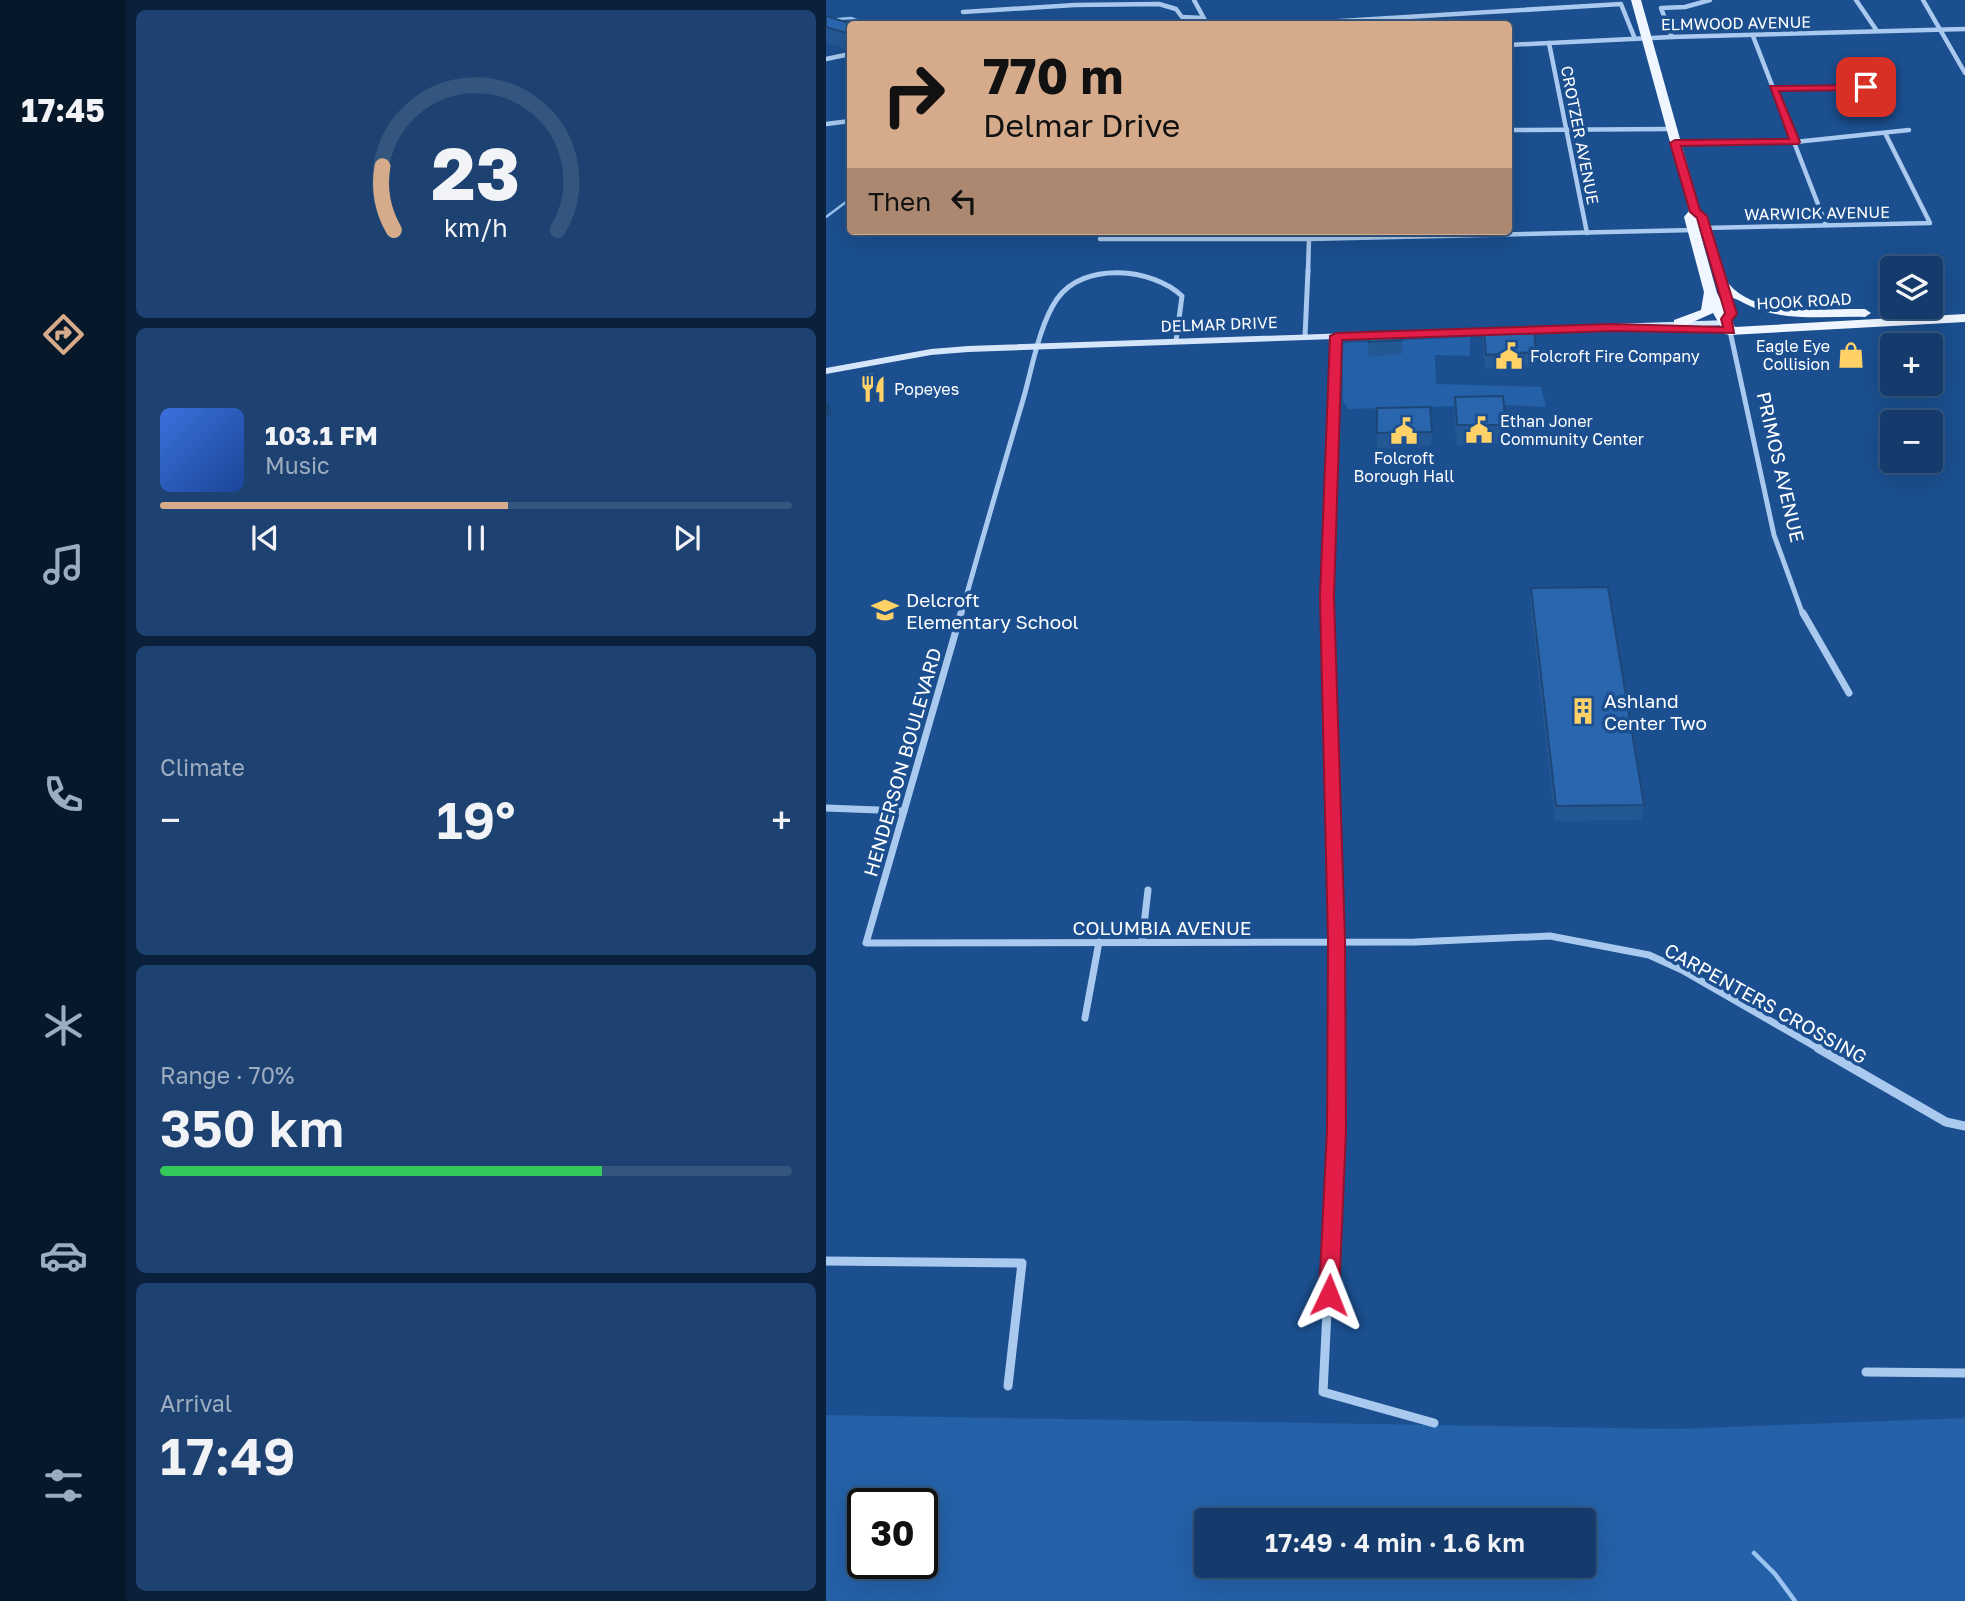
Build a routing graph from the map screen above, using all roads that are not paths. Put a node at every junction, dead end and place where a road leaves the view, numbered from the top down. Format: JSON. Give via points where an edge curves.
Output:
{"nodes":[{"id":1,"x":1194,"y":0,"type":"edge"},
{"id":2,"x":1636,"y":0,"type":"edge"},
{"id":3,"x":1710,"y":0,"type":"edge"},
{"id":4,"x":1856,"y":0,"type":"edge"},
{"id":5,"x":1923,"y":0,"type":"edge"},
{"id":6,"x":963,"y":12,"type":"dead end"},
{"id":7,"x":1440,"y":16,"type":"junction"},
{"id":8,"x":1203,"y":18,"type":"junction"},
{"id":9,"x":1205,"y":21,"type":"edge"},
{"id":10,"x":1347,"y":21,"type":"edge"},
{"id":11,"x":1442,"y":21,"type":"edge"},
{"id":12,"x":1965,"y":29,"type":"edge"},
{"id":13,"x":1940,"y":30,"type":"junction"},
{"id":14,"x":1877,"y":31,"type":"junction"},
{"id":15,"x":1753,"y":36,"type":"junction"},
{"id":16,"x":1672,"y":37,"type":"junction"},
{"id":17,"x":1641,"y":38,"type":"junction"},
{"id":18,"x":1549,"y":43,"type":"junction"},
{"id":19,"x":1512,"y":45,"type":"edge"},
{"id":20,"x":847,"y":55,"type":"edge"},
{"id":21,"x":826,"y":59,"type":"edge"},
{"id":22,"x":1965,"y":72,"type":"edge"},
{"id":23,"x":1888,"y":87,"type":"dead end"},
{"id":24,"x":1773,"y":88,"type":"junction"},
{"id":25,"x":847,"y":121,"type":"edge"},
{"id":26,"x":826,"y":124,"type":"edge"},
{"id":27,"x":1568,"y":128,"type":"junction"},
{"id":28,"x":1670,"y":129,"type":"junction"},
{"id":29,"x":1512,"y":130,"type":"edge"},
{"id":30,"x":1909,"y":130,"type":"dead end"},
{"id":31,"x":1885,"y":133,"type":"junction"},
{"id":32,"x":1795,"y":142,"type":"junction"},
{"id":33,"x":1675,"y":143,"type":"junction"},
{"id":34,"x":1826,"y":225,"type":"junction"},
{"id":35,"x":1699,"y":229,"type":"junction"},
{"id":36,"x":1512,"y":232,"type":"edge"},
{"id":37,"x":1587,"y":233,"type":"junction"},
{"id":38,"x":1308,"y":235,"type":"edge"},
{"id":39,"x":1351,"y":235,"type":"edge"},
{"id":40,"x":1100,"y":239,"type":"dead end"},
{"id":41,"x":1309,"y":239,"type":"junction"},
{"id":42,"x":1716,"y":285,"type":"junction"},
{"id":43,"x":1965,"y":310,"type":"edge"},
{"id":44,"x":1876,"y":314,"type":"junction"},
{"id":45,"x":1965,"y":318,"type":"edge"},
{"id":46,"x":1679,"y":323,"type":"junction"},
{"id":47,"x":1728,"y":324,"type":"junction"},
{"id":48,"x":1615,"y":327,"type":"junction"},
{"id":49,"x":1336,"y":336,"type":"junction"},
{"id":50,"x":1305,"y":337,"type":"junction"},
{"id":51,"x":1176,"y":341,"type":"junction"},
{"id":52,"x":1038,"y":347,"type":"junction"},
{"id":53,"x":826,"y":371,"type":"edge"},
{"id":54,"x":1849,"y":693,"type":"dead end"},
{"id":55,"x":826,"y":808,"type":"edge"},
{"id":56,"x":904,"y":811,"type":"junction"},
{"id":57,"x":1148,"y":890,"type":"dead end"},
{"id":58,"x":1336,"y":941,"type":"junction"},
{"id":59,"x":1458,"y":941,"type":"joint"},
{"id":60,"x":1099,"y":942,"type":"junction"},
{"id":61,"x":866,"y":943,"type":"joint"},
{"id":62,"x":1142,"y":943,"type":"junction"},
{"id":63,"x":1085,"y":1018,"type":"dead end"},
{"id":64,"x":1965,"y":1126,"type":"edge"},
{"id":65,"x":826,"y":1261,"type":"edge"},
{"id":66,"x":1866,"y":1372,"type":"dead end"},
{"id":67,"x":1965,"y":1373,"type":"edge"},
{"id":68,"x":1008,"y":1386,"type":"dead end"},
{"id":69,"x":1434,"y":1423,"type":"dead end"}],
"edges":[{"from":1,"to":8,"type":"street"},
{"from":2,"to":17,"type":"main road","name":"PRIMOS AVENUE"},
{"from":3,"to":16,"type":"street","via":[[1661,8]]},
{"from":4,"to":14,"type":"street"},
{"from":5,"to":13,"type":"street"},
{"from":6,"to":8,"type":"street","via":[[1158,4],[1176,9],[1182,17]]},
{"from":7,"to":10,"type":"street"},
{"from":7,"to":11,"type":"street"},
{"from":7,"to":17,"type":"street","via":[[1621,4]]},
{"from":8,"to":9,"type":"street"},
{"from":12,"to":13,"type":"street","name":"ELMWOOD AVENUE"},
{"from":13,"to":14,"type":"street","name":"ELMWOOD AVENUE"},
{"from":13,"to":22,"type":"street"},
{"from":14,"to":15,"type":"street","name":"ELMWOOD AVENUE"},
{"from":15,"to":16,"type":"street","name":"ELMWOOD AVENUE"},
{"from":15,"to":24,"type":"street"},
{"from":16,"to":17,"type":"street","name":"ELMWOOD AVENUE"},
{"from":17,"to":18,"type":"street","name":"ELMWOOD AVENUE"},
{"from":17,"to":28,"type":"main road","name":"PRIMOS AVENUE"},
{"from":18,"to":19,"type":"street","name":"ELMWOOD AVENUE"},
{"from":18,"to":27,"type":"street","name":"CROTZER AVENUE"},
{"from":20,"to":21,"type":"street"},
{"from":23,"to":24,"type":"street"},
{"from":24,"to":32,"type":"street"},
{"from":25,"to":26,"type":"street"},
{"from":27,"to":28,"type":"street"},
{"from":27,"to":29,"type":"street"},
{"from":27,"to":37,"type":"street","name":"CROTZER AVENUE"},
{"from":28,"to":33,"type":"main road","name":"PRIMOS AVENUE"},
{"from":30,"to":31,"type":"street"},
{"from":31,"to":32,"type":"street"},
{"from":31,"to":34,"type":"street","name":"WARWICK AVENUE","via":[[1930,223]]},
{"from":32,"to":33,"type":"street"},
{"from":32,"to":34,"type":"street"},
{"from":33,"to":35,"type":"main road","name":"PRIMOS AVENUE","via":[[1695,212],[1702,216]]},
{"from":34,"to":35,"type":"street","name":"WARWICK AVENUE"},
{"from":35,"to":37,"type":"street","name":"WARWICK AVENUE"},
{"from":35,"to":42,"type":"main road","name":"PRIMOS AVENUE"},
{"from":36,"to":37,"type":"street","name":"WARWICK AVENUE"},
{"from":38,"to":41,"type":"street"},
{"from":39,"to":41,"type":"street","name":"WARWICK AVENUE"},
{"from":40,"to":41,"type":"street","name":"WARWICK AVENUE"},
{"from":41,"to":50,"type":"street"},
{"from":42,"to":44,"type":"main road","via":[[1747,304],[1770,311]]},
{"from":42,"to":46,"type":"main road","via":[[1707,312]]},
{"from":42,"to":47,"type":"main road","name":"PRIMOS AVENUE","via":[[1720,315]]},
{"from":43,"to":44,"type":"main road","name":"HOOK ROAD"},
{"from":44,"to":47,"type":"main road","name":"HOOK ROAD"},
{"from":45,"to":47,"type":"main road","name":"HOOK ROAD"},
{"from":46,"to":47,"type":"street","name":"DELMAR DRIVE"},
{"from":46,"to":48,"type":"street","name":"DELMAR DRIVE"},
{"from":47,"to":48,"type":"street","name":"DELMAR DRIVE"},
{"from":47,"to":54,"type":"street","name":"PRIMOS AVENUE","via":[[1774,535],[1803,614]]},
{"from":48,"to":49,"type":"street","name":"DELMAR DRIVE"},
{"from":49,"to":50,"type":"street","name":"DELMAR DRIVE"},
{"from":49,"to":58,"type":"street","via":[[1327,597]]},
{"from":50,"to":51,"type":"street","name":"DELMAR DRIVE"},
{"from":51,"to":52,"type":"street","name":"DELMAR DRIVE"},
{"from":51,"to":52,"type":"street","name":"HENDERSON BOULEVARD","via":[[1182,296],[1175,286],[1148,275],[1105,275],[1084,279],[1059,296]]},
{"from":52,"to":53,"type":"street","name":"DELMAR DRIVE","via":[[931,352]]},
{"from":52,"to":56,"type":"street","name":"HENDERSON BOULEVARD"},
{"from":55,"to":56,"type":"street"},
{"from":56,"to":61,"type":"street","name":"HENDERSON BOULEVARD"},
{"from":57,"to":62,"type":"street"},
{"from":58,"to":59,"type":"street","name":"COLUMBIA AVENUE"},
{"from":58,"to":62,"type":"street","name":"COLUMBIA AVENUE"},
{"from":58,"to":69,"type":"street","via":[[1336,1131],[1323,1392]]},
{"from":59,"to":64,"type":"street","name":"CARPENTERS CROSSING","via":[[1550,936],[1649,955],[1946,1122]]},
{"from":60,"to":61,"type":"street","name":"COLUMBIA AVENUE"},
{"from":60,"to":62,"type":"street","name":"COLUMBIA AVENUE"},
{"from":60,"to":63,"type":"street"},
{"from":65,"to":68,"type":"street","via":[[1022,1263]]},
{"from":66,"to":67,"type":"street"}]}
